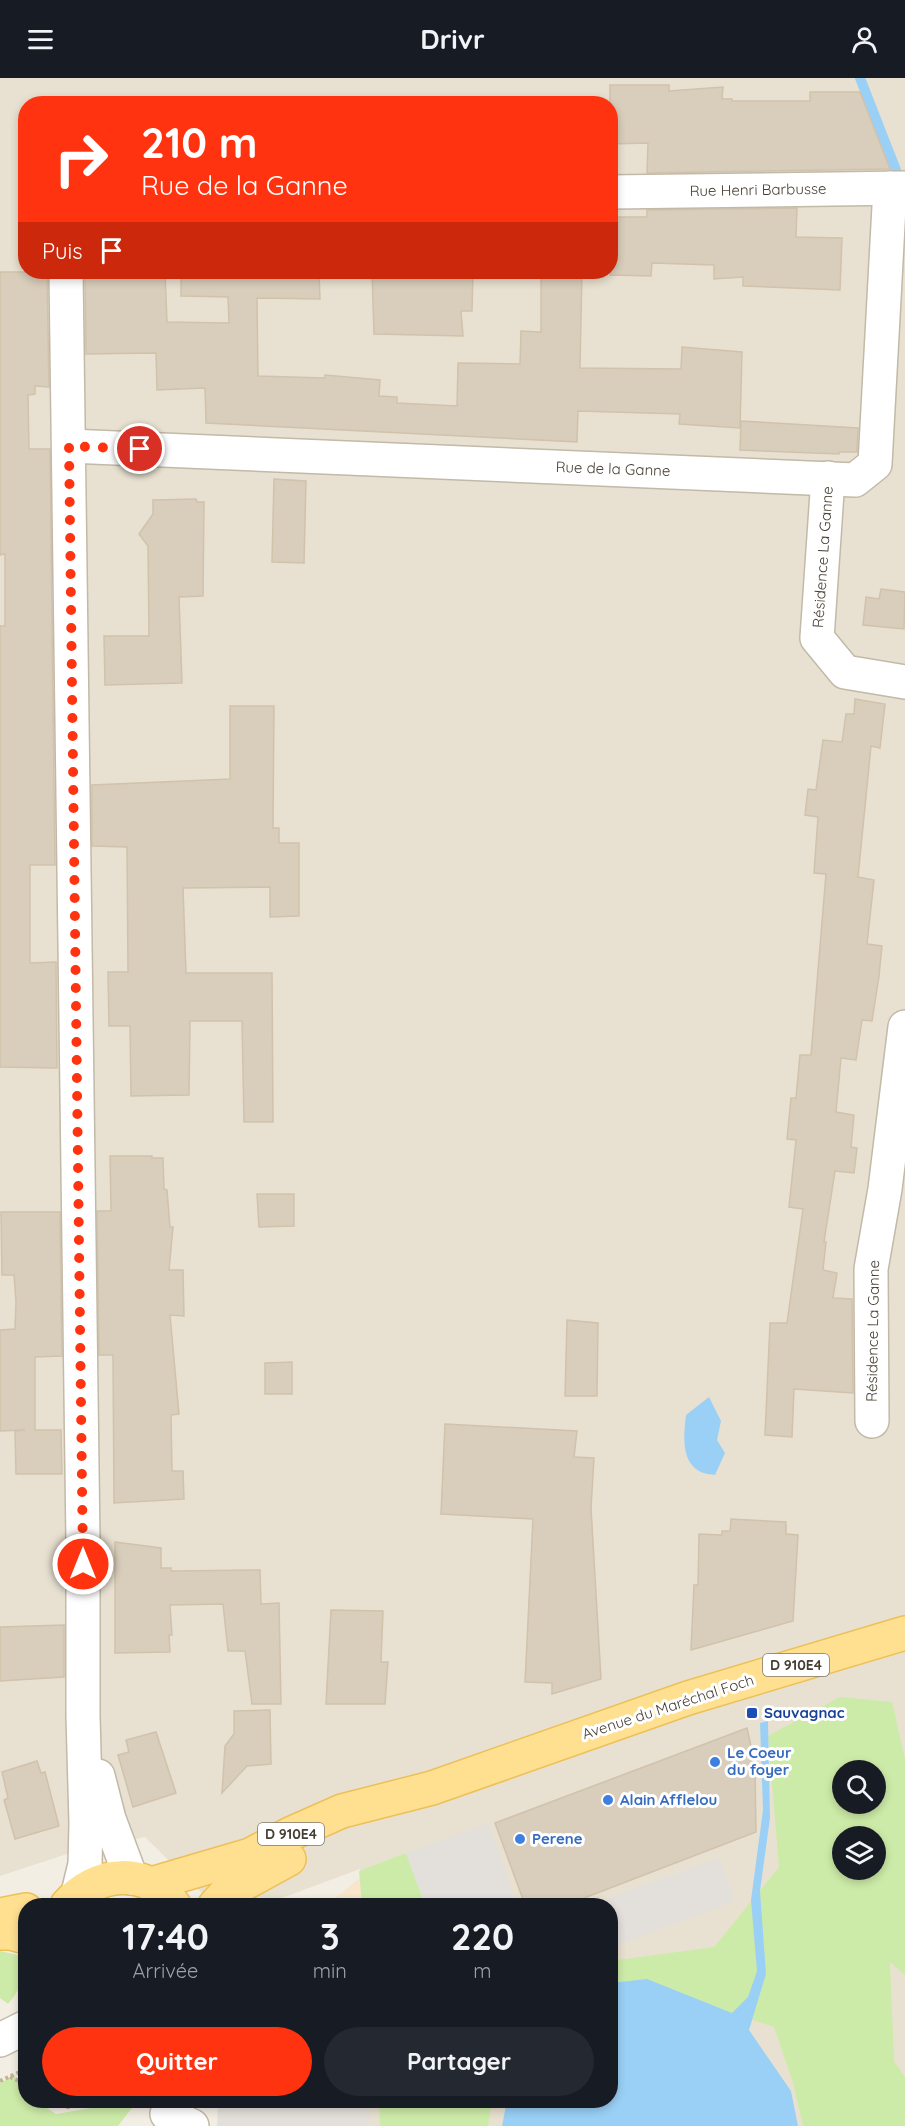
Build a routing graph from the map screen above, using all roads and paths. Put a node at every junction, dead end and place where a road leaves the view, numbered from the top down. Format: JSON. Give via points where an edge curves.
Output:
{"nodes":[{"id":1,"x":897,"y":188,"type":"edge"},
{"id":2,"x":618,"y":192,"type":"edge"},
{"id":3,"x":66,"y":279,"type":"edge"},
{"id":4,"x":69,"y":446,"type":"junction"},
{"id":5,"x":828,"y":478,"type":"junction"},
{"id":6,"x":905,"y":682,"type":"edge"},
{"id":7,"x":905,"y":1027,"type":"edge"},
{"id":8,"x":872,"y":1421,"type":"dead end"},
{"id":9,"x":905,"y":1633,"type":"edge"},
{"id":10,"x":83,"y":1716,"type":"junction"},
{"id":11,"x":432,"y":1788,"type":"junction"},
{"id":12,"x":152,"y":1889,"type":"edge"},
{"id":13,"x":68,"y":1898,"type":"edge"},
{"id":14,"x":72,"y":1898,"type":"edge"},
{"id":15,"x":221,"y":1898,"type":"edge"},
{"id":16,"x":18,"y":1912,"type":"edge"},
{"id":17,"x":0,"y":1915,"type":"edge"},
{"id":18,"x":0,"y":1934,"type":"edge"},
{"id":19,"x":18,"y":1935,"type":"edge"},
{"id":20,"x":18,"y":2073,"type":"edge"},
{"id":21,"x":9,"y":2077,"type":"junction"},
{"id":22,"x":0,"y":2081,"type":"edge"},
{"id":23,"x":18,"y":2081,"type":"edge"}],
"edges":[{"from":1,"to":2,"type":"street","name":"Rue Henri Barbusse"},
{"from":1,"to":5,"type":"street","name":"Rue de la Ganne","via":[[875,464],[855,480]]},
{"from":3,"to":4,"type":"street"},
{"from":4,"to":5,"type":"street","name":"Rue de la Ganne"},
{"from":4,"to":10,"type":"street"},
{"from":5,"to":6,"type":"street","name":"Résidence La Ganne","via":[[817,638],[845,672]]},
{"from":7,"to":8,"type":"street","name":"Résidence La Ganne","via":[[871,1269]]},
{"from":9,"to":11,"type":"main road","name":"Avenue du Maréchal Foch","number":"D 910E4","via":[[688,1698]]},
{"from":10,"to":12,"type":"street","via":[[109,1819]]},
{"from":10,"to":13,"type":"street","via":[[85,1864]]},
{"from":11,"to":12,"type":"main road","name":"Avenue du Maréchal Foch","number":"D 910E4","via":[[342,1811],[250,1856]]},
{"from":11,"to":15,"type":"main road","name":"Avenue du Maréchal Foch","number":"D 910E4","via":[[344,1829]]},
{"from":12,"to":14,"type":"main road","name":"Avenue du Maréchal Foch","via":[[112,1878],[94,1883]]},
{"from":16,"to":17,"type":"main road"},
{"from":18,"to":19,"type":"main road"},
{"from":20,"to":21,"type":"path"},
{"from":21,"to":22,"type":"path"},
{"from":21,"to":23,"type":"path"}]}
